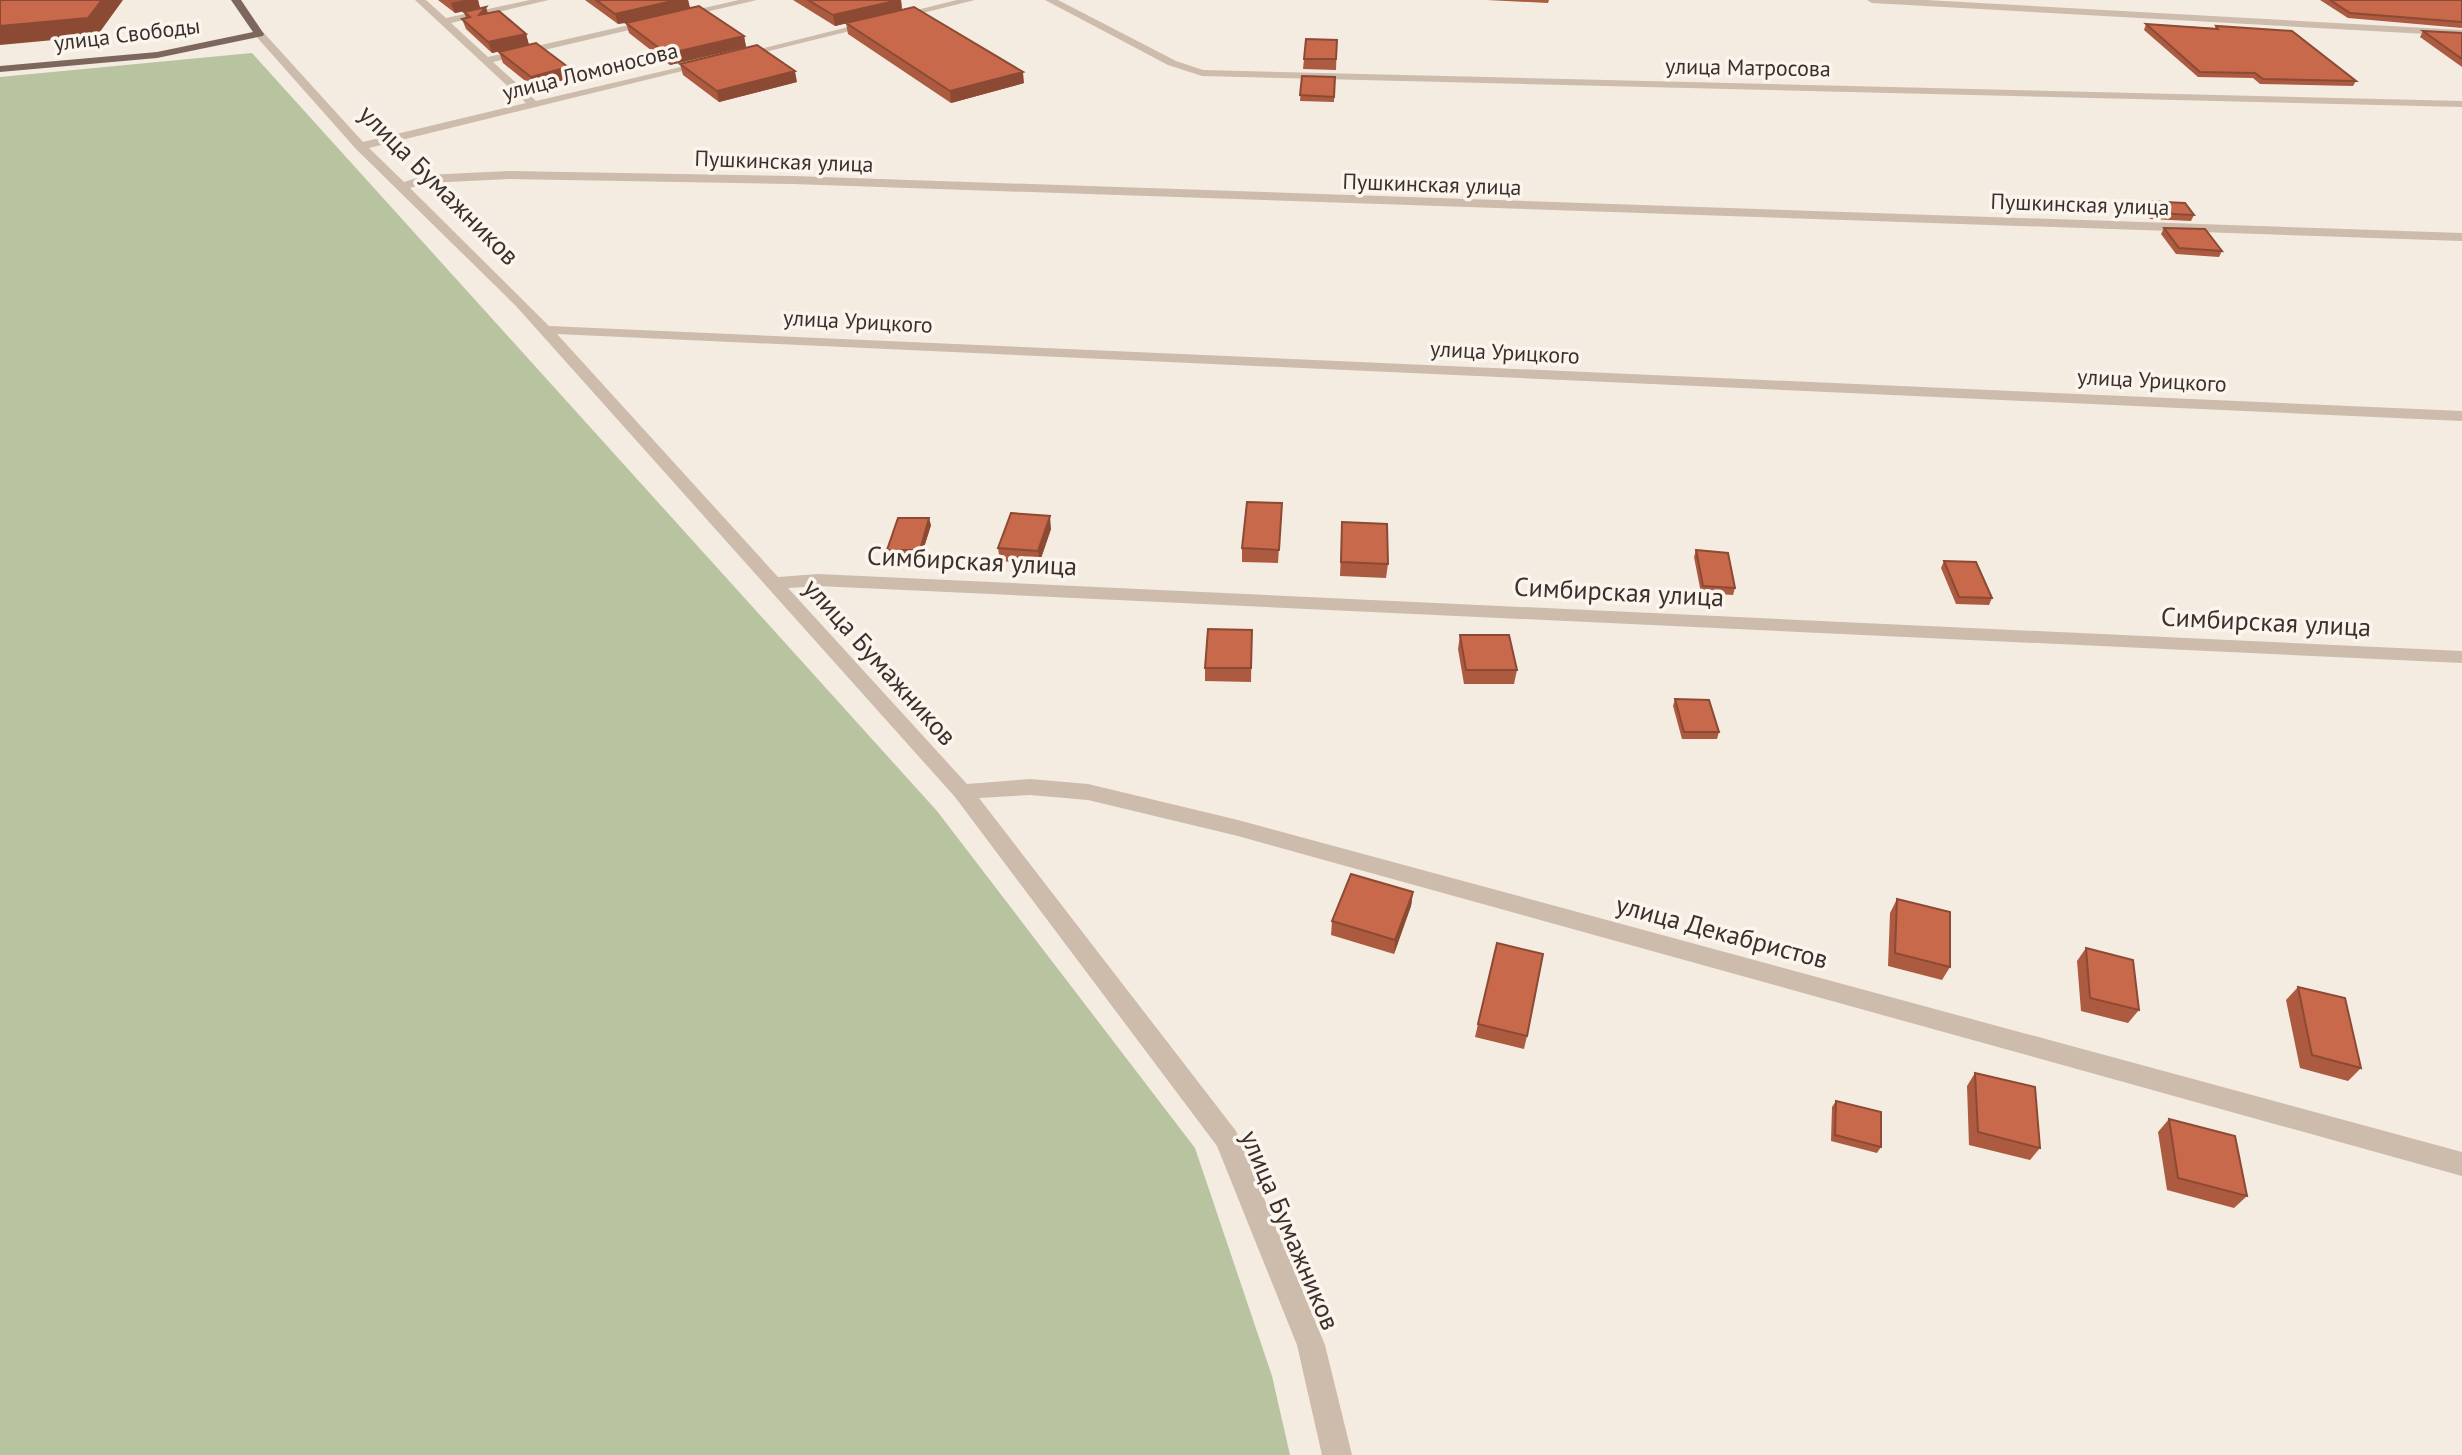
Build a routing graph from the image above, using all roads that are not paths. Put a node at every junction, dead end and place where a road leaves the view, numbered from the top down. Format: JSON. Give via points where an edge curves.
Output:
{"nodes":[{"id":1,"x":236,"y":0,"type":"edge"},
{"id":2,"x":420,"y":0,"type":"edge"},
{"id":3,"x":544,"y":0,"type":"edge"},
{"id":4,"x":752,"y":0,"type":"edge"},
{"id":5,"x":970,"y":0,"type":"edge"},
{"id":6,"x":1050,"y":0,"type":"edge"},
{"id":7,"x":1872,"y":0,"type":"edge"},
{"id":8,"x":443,"y":22,"type":"junction"},
{"id":9,"x":2462,"y":33,"type":"edge"},
{"id":10,"x":259,"y":34,"type":"junction"},
{"id":11,"x":487,"y":60,"type":"junction"},
{"id":12,"x":0,"y":69,"type":"edge"},
{"id":13,"x":2462,"y":104,"type":"edge"},
{"id":14,"x":534,"y":105,"type":"junction"},
{"id":15,"x":360,"y":146,"type":"junction"},
{"id":16,"x":402,"y":186,"type":"junction"},
{"id":17,"x":2462,"y":237,"type":"edge"},
{"id":18,"x":546,"y":330,"type":"junction"},
{"id":19,"x":2462,"y":416,"type":"edge"},
{"id":20,"x":774,"y":583,"type":"junction"},
{"id":21,"x":2462,"y":657,"type":"edge"},
{"id":22,"x":962,"y":792,"type":"junction"},
{"id":23,"x":2462,"y":1164,"type":"edge"},
{"id":24,"x":1337,"y":1455,"type":"edge"}],
"edges":[{"from":1,"to":10,"type":"main road","name":"улица Бумажников"},
{"from":2,"to":8,"type":"street"},
{"from":3,"to":8,"type":"street"},
{"from":4,"to":11,"type":"street"},
{"from":5,"to":14,"type":"street","name":"улица Ломоносова"},
{"from":6,"to":13,"type":"street","name":"улица Матросова","via":[[1202,73]]},
{"from":7,"to":9,"type":"street"},
{"from":8,"to":11,"type":"street"},
{"from":10,"to":12,"type":"main road","name":"улица Свободы","via":[[157,55]]},
{"from":10,"to":15,"type":"street","name":"улица Бумажников"},
{"from":11,"to":14,"type":"street"},
{"from":14,"to":15,"type":"street","name":"улица Ломоносова"},
{"from":15,"to":16,"type":"street","name":"улица Бумажников"},
{"from":16,"to":17,"type":"street","name":"Пушкинская улица","via":[[426,179],[509,175],[778,180]]},
{"from":16,"to":18,"type":"street","name":"улица Бумажников"},
{"from":18,"to":19,"type":"street","name":"улица Урицкого"},
{"from":18,"to":20,"type":"street","name":"улица Бумажников"},
{"from":20,"to":21,"type":"street","name":"Симбирская улица","via":[[818,580]]},
{"from":20,"to":22,"type":"street","name":"улица Бумажников"},
{"from":22,"to":23,"type":"street","name":"улица Декабристов","via":[[1030,787],[1088,792],[1238,828]]},
{"from":22,"to":24,"type":"street","name":"улица Бумажников","via":[[1227,1139],[1311,1345]]}]}
